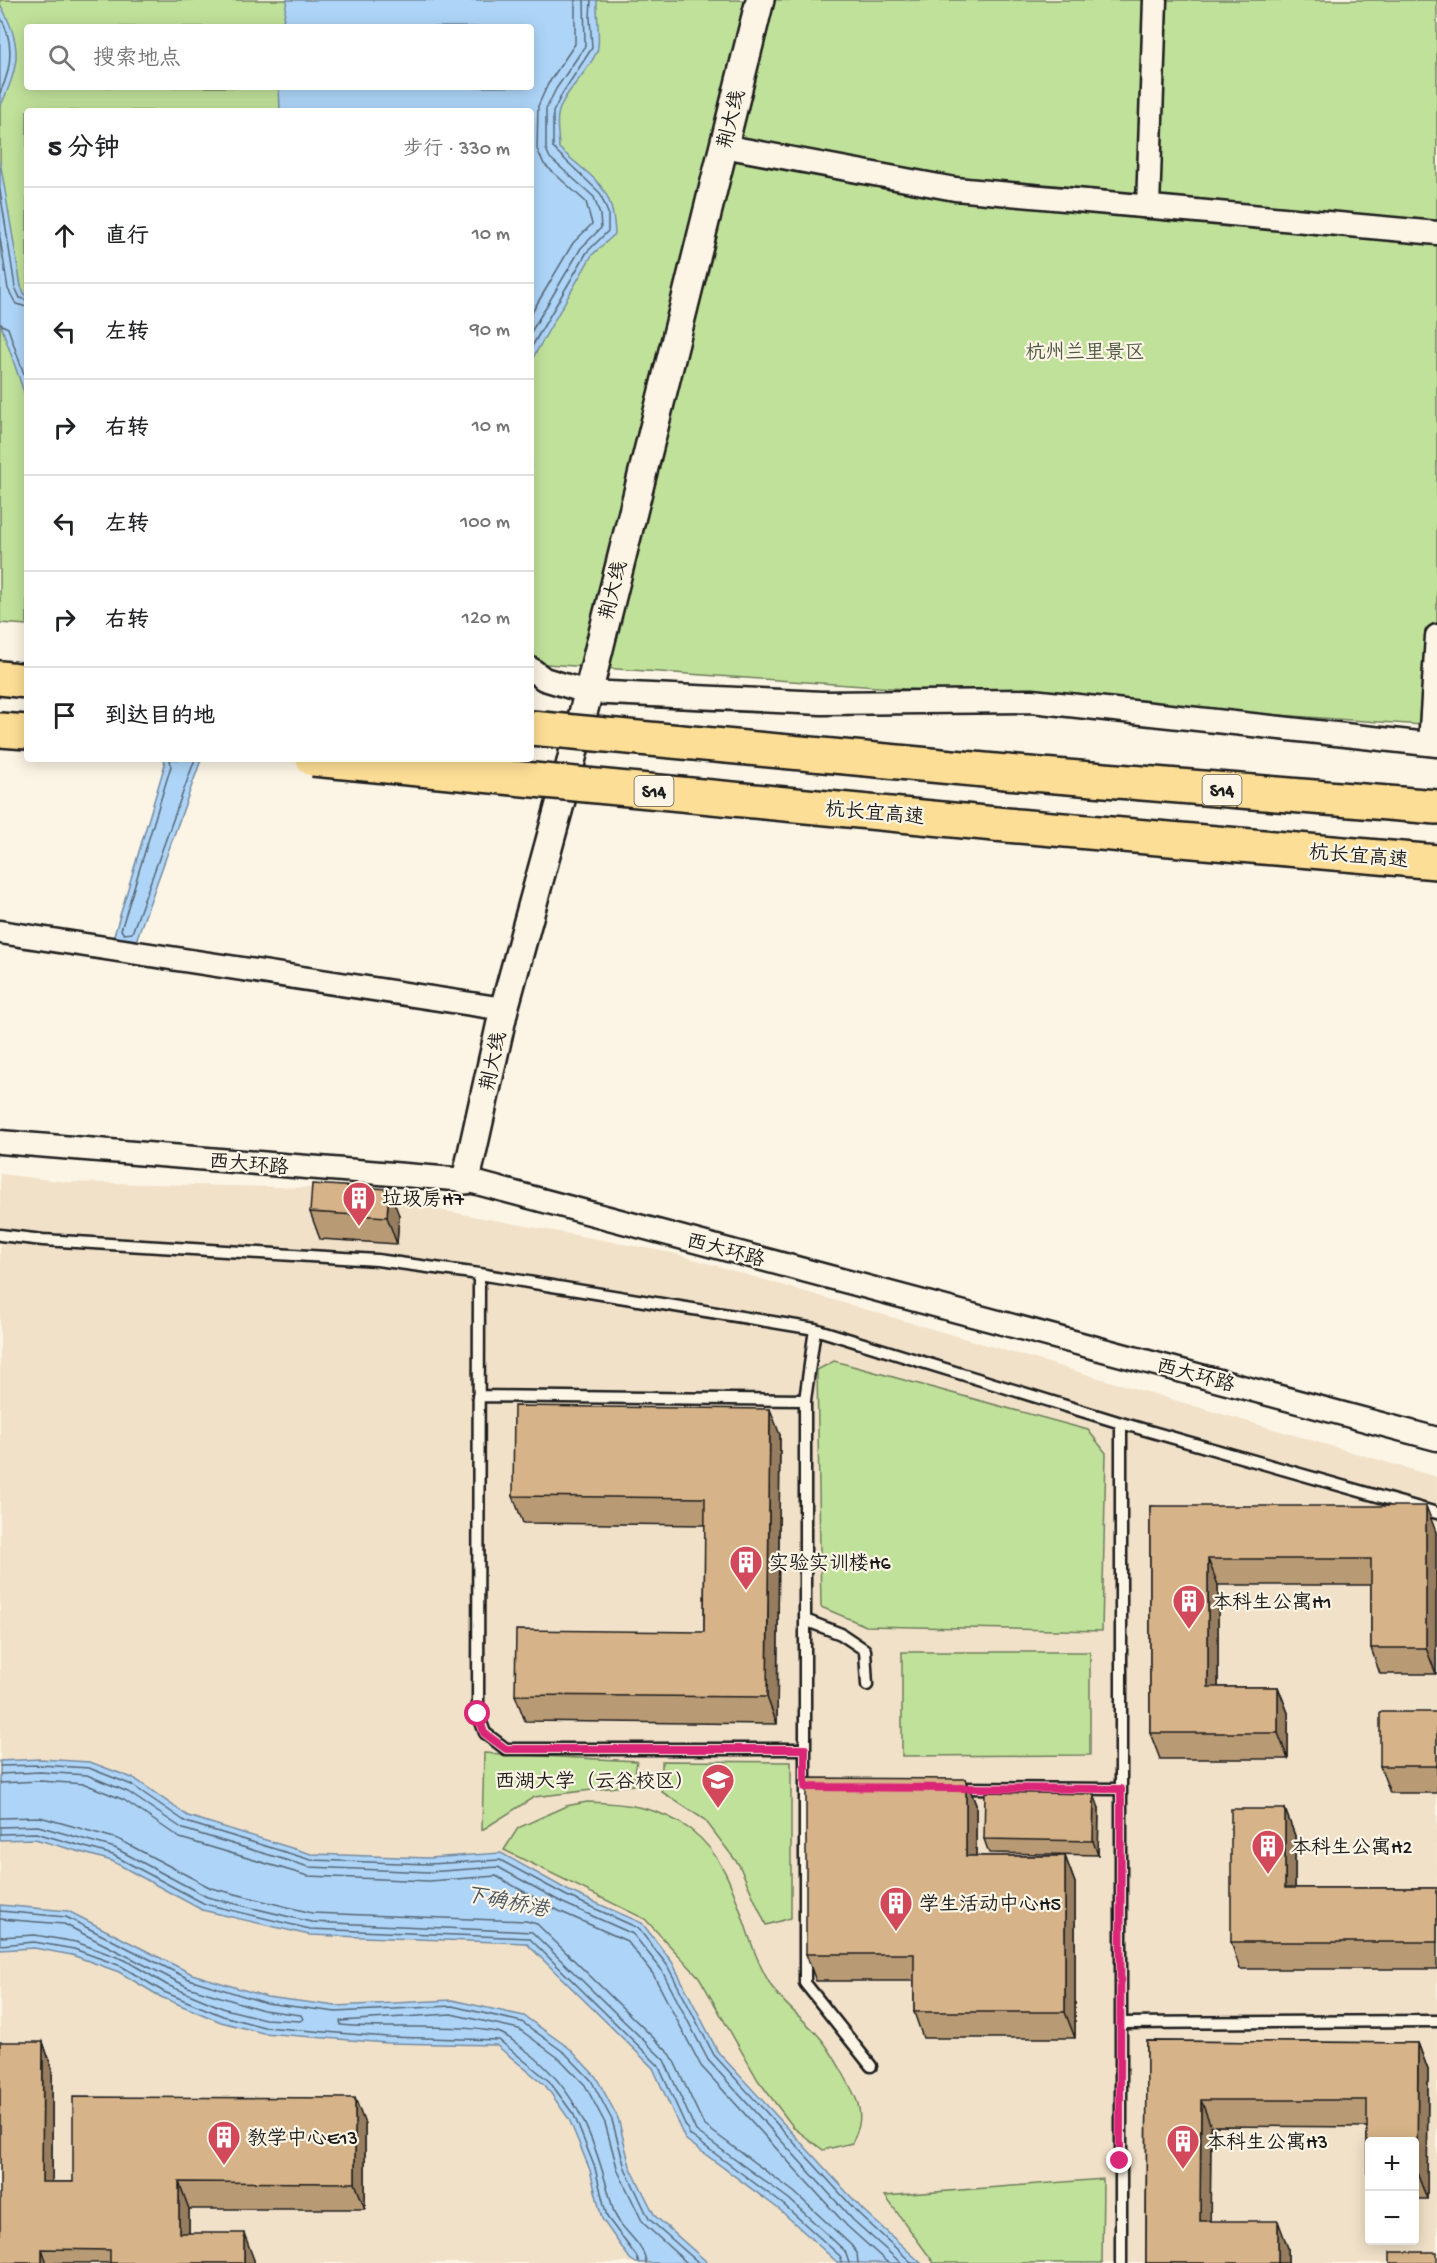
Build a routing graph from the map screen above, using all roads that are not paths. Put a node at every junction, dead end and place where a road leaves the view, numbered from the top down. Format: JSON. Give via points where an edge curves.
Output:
{"nodes":[{"id":1,"x":760,"y":0,"type":"edge"},
{"id":2,"x":1155,"y":0,"type":"edge"},
{"id":3,"x":723,"y":146,"type":"junction"},
{"id":4,"x":1148,"y":207,"type":"junction"},
{"id":5,"x":1437,"y":232,"type":"edge"},
{"id":6,"x":1437,"y":636,"type":"edge"},
{"id":7,"x":534,"y":671,"type":"edge"},
{"id":8,"x":0,"y":678,"type":"edge"},
{"id":9,"x":24,"y":681,"type":"edge"},
{"id":10,"x":587,"y":692,"type":"junction"},
{"id":11,"x":534,"y":728,"type":"edge"},
{"id":12,"x":0,"y":730,"type":"edge"},
{"id":13,"x":24,"y":732,"type":"edge"},
{"id":14,"x":1433,"y":744,"type":"edge"},
{"id":15,"x":345,"y":762,"type":"edge"},
{"id":16,"x":1437,"y":807,"type":"edge"},
{"id":17,"x":1437,"y":863,"type":"edge"},
{"id":18,"x":0,"y":932,"type":"edge"},
{"id":19,"x":504,"y":1009,"type":"junction"},
{"id":20,"x":0,"y":1142,"type":"edge"},
{"id":21,"x":466,"y":1180,"type":"junction"},
{"id":22,"x":0,"y":1235,"type":"edge"},
{"id":23,"x":479,"y":1274,"type":"junction"},
{"id":24,"x":814,"y":1329,"type":"junction"},
{"id":25,"x":478,"y":1396,"type":"junction"},
{"id":26,"x":805,"y":1400,"type":"junction"},
{"id":27,"x":1121,"y":1423,"type":"junction"},
{"id":28,"x":1437,"y":1439,"type":"edge"},
{"id":29,"x":1437,"y":1513,"type":"edge"},
{"id":30,"x":805,"y":1620,"type":"junction"},
{"id":31,"x":867,"y":1685,"type":"dead end"},
{"id":32,"x":805,"y":1749,"type":"junction"},
{"id":33,"x":805,"y":1787,"type":"junction"},
{"id":34,"x":828,"y":1787,"type":"edge"},
{"id":35,"x":945,"y":1788,"type":"edge"},
{"id":36,"x":1121,"y":1789,"type":"junction"},
{"id":37,"x":1437,"y":2021,"type":"edge"},
{"id":38,"x":1121,"y":2023,"type":"junction"},
{"id":39,"x":871,"y":2066,"type":"dead end"},
{"id":40,"x":1121,"y":2263,"type":"edge"}],
"edges":[{"from":1,"to":3,"type":"street","name":"荆大线"},
{"from":2,"to":4,"type":"street"},
{"from":3,"to":4,"type":"street","via":[[956,189]]},
{"from":3,"to":10,"type":"street","name":"荆大线"},
{"from":4,"to":5,"type":"street"},
{"from":6,"to":14,"type":"street"},
{"from":7,"to":10,"type":"street","via":[[544,679]]},
{"from":8,"to":9,"type":"highway"},
{"from":10,"to":14,"type":"street","via":[[822,704],[1032,701]]},
{"from":10,"to":19,"type":"street","name":"荆大线"},
{"from":11,"to":16,"type":"highway","number":"S14","bridge":true},
{"from":12,"to":13,"type":"highway"},
{"from":15,"to":17,"type":"highway","name":"杭长宜高速","number":"S14","bridge":true},
{"from":18,"to":19,"type":"street"},
{"from":19,"to":21,"type":"street","name":"荆大线"},
{"from":20,"to":21,"type":"street","name":"西大环路"},
{"from":21,"to":28,"type":"street","name":"西大环路"},
{"from":22,"to":23,"type":"lane","via":[[377,1260]]},
{"from":23,"to":24,"type":"lane"},
{"from":23,"to":25,"type":"lane"},
{"from":24,"to":26,"type":"lane"},
{"from":24,"to":27,"type":"lane"},
{"from":25,"to":26,"type":"lane"},
{"from":25,"to":32,"type":"lane","via":[[478,1714],[484,1733],[506,1749]]},
{"from":26,"to":30,"type":"lane"},
{"from":27,"to":29,"type":"lane"},
{"from":27,"to":36,"type":"lane"},
{"from":30,"to":31,"type":"lane","via":[[841,1634],[865,1650]]},
{"from":30,"to":32,"type":"lane"},
{"from":32,"to":33,"type":"lane"},
{"from":33,"to":34,"type":"lane"},
{"from":33,"to":39,"type":"lane","via":[[805,1983]]},
{"from":35,"to":36,"type":"lane"},
{"from":36,"to":38,"type":"lane"},
{"from":37,"to":38,"type":"lane"},
{"from":38,"to":40,"type":"lane"}]}
